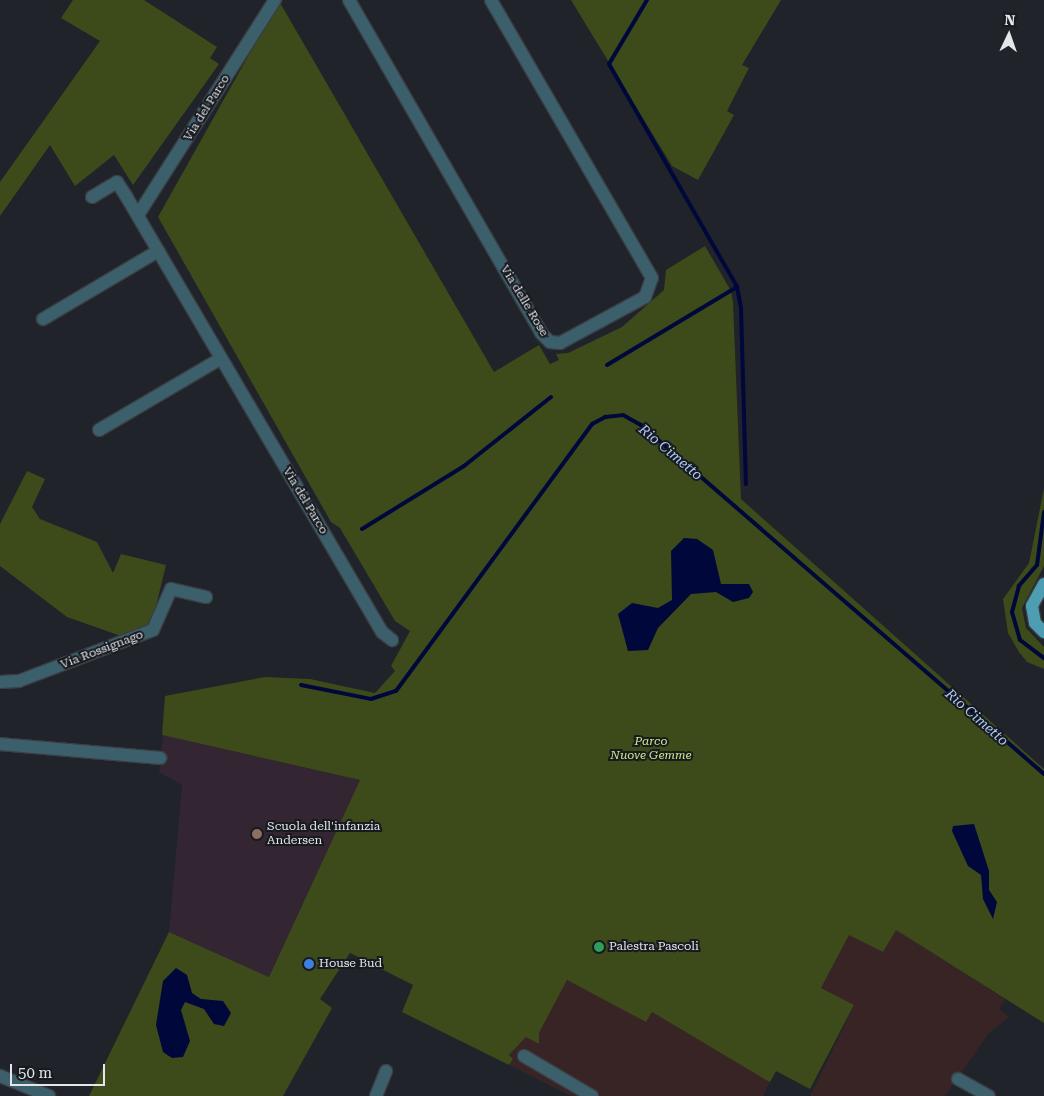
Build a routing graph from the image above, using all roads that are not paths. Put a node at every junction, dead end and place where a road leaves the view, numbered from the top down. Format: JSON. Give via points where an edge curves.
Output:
{"nodes":[{"id":1,"x":275,"y":0,"type":"edge"},
{"id":2,"x":349,"y":0,"type":"edge"},
{"id":3,"x":491,"y":0,"type":"edge"},
{"id":4,"x":92,"y":197,"type":"dead end"},
{"id":5,"x":138,"y":215,"type":"junction"},
{"id":6,"x":158,"y":251,"type":"junction"},
{"id":7,"x":44,"y":319,"type":"dead end"},
{"id":8,"x":220,"y":359,"type":"junction"},
{"id":9,"x":99,"y":430,"type":"dead end"},
{"id":10,"x":1044,"y":584,"type":"edge"},
{"id":11,"x":206,"y":597,"type":"dead end"},
{"id":12,"x":1044,"y":632,"type":"edge"},
{"id":13,"x":392,"y":640,"type":"dead end"},
{"id":14,"x":0,"y":682,"type":"edge"},
{"id":15,"x":0,"y":744,"type":"edge"},
{"id":16,"x":160,"y":758,"type":"dead end"},
{"id":17,"x":524,"y":1056,"type":"dead end"},
{"id":18,"x":386,"y":1071,"type":"dead end"},
{"id":19,"x":0,"y":1076,"type":"edge"},
{"id":20,"x":958,"y":1079,"type":"dead end"},
{"id":21,"x":49,"y":1096,"type":"edge"},
{"id":22,"x":376,"y":1096,"type":"edge"},
{"id":23,"x":592,"y":1096,"type":"edge"},
{"id":24,"x":989,"y":1096,"type":"edge"}],
"edges":[{"from":1,"to":5,"type":"street","name":"Via del Parco"},
{"from":2,"to":3,"type":"street","name":"Via delle Rose","via":[[541,333],[550,342],[560,343],[645,296],[652,278]]},
{"from":4,"to":5,"type":"street","name":"Via del Parco","via":[[117,182]]},
{"from":5,"to":6,"type":"street","name":"Via del Parco"},
{"from":6,"to":7,"type":"street"},
{"from":6,"to":8,"type":"street","name":"Via del Parco"},
{"from":8,"to":9,"type":"street"},
{"from":8,"to":13,"type":"street","name":"Via del Parco","via":[[382,632]]},
{"from":10,"to":12,"type":"main road","via":[[1032,606],[1035,623]]},
{"from":11,"to":14,"type":"street","name":"Via Rossignago","via":[[171,589],[153,630],[19,681]]},
{"from":15,"to":16,"type":"street"},
{"from":17,"to":23,"type":"street"},
{"from":18,"to":22,"type":"street"},
{"from":19,"to":21,"type":"street"},
{"from":20,"to":24,"type":"street"}]}
